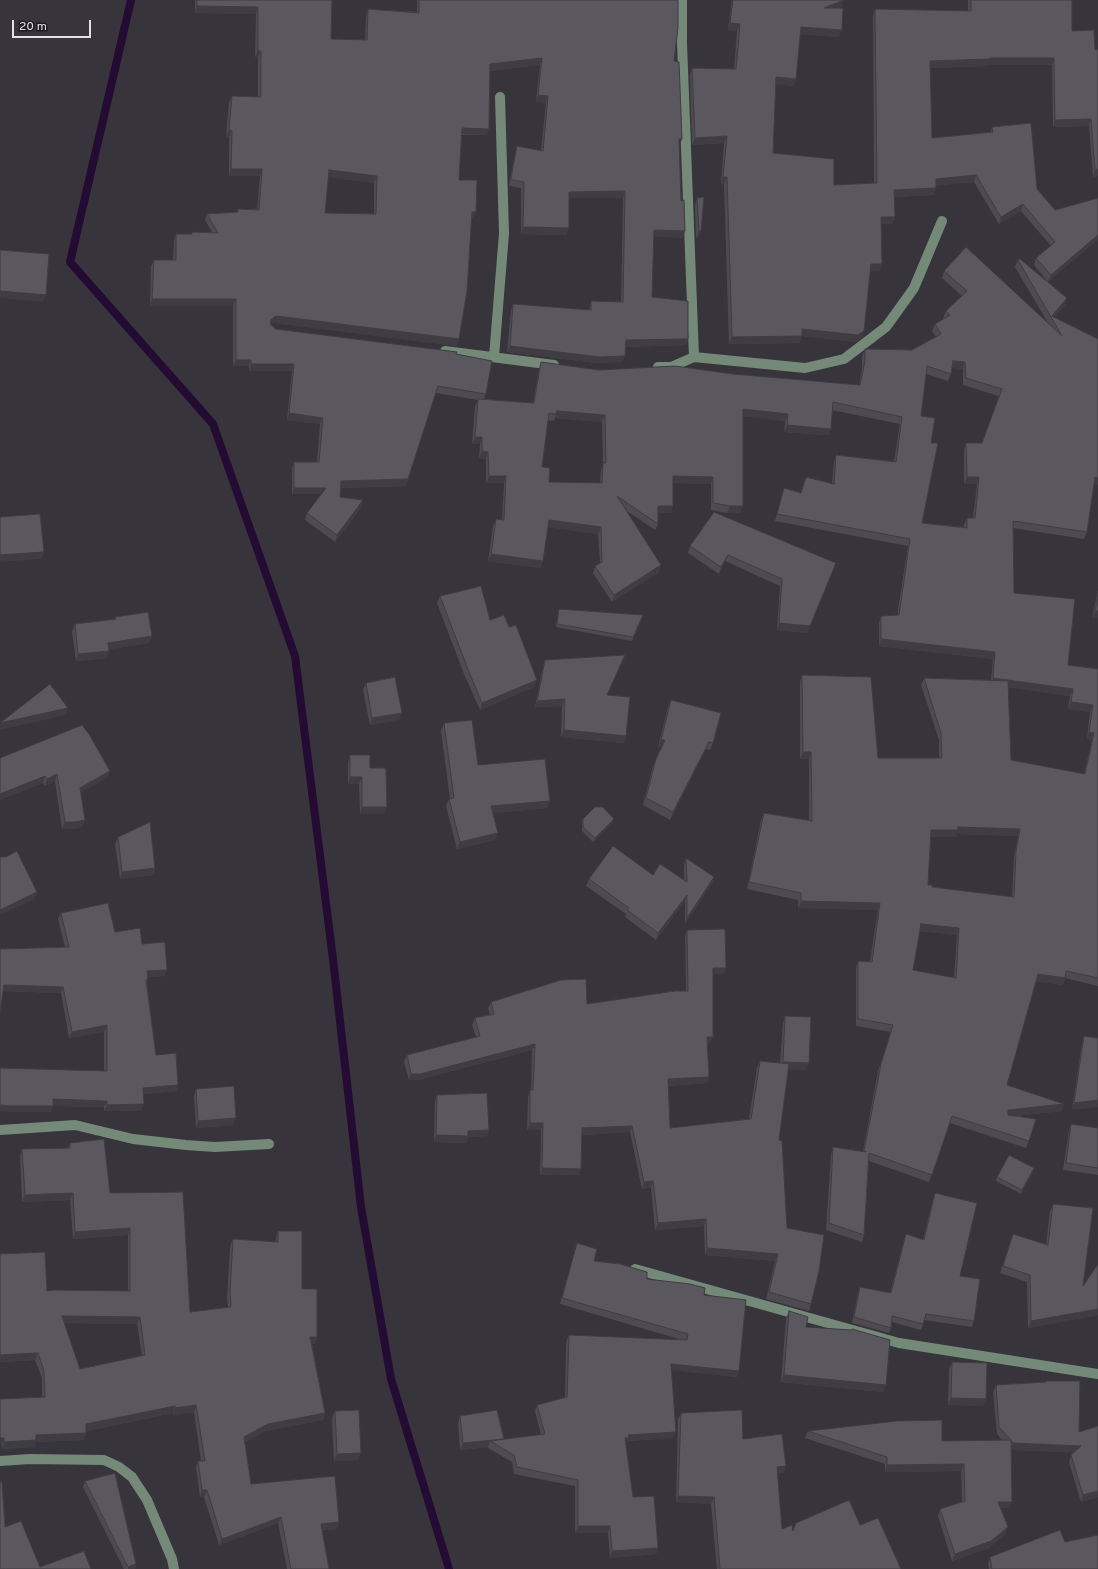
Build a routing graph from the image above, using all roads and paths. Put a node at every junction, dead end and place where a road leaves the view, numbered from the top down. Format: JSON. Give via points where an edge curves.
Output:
{"nodes":[{"id":1,"x":682,"y":0,"type":"edge"},
{"id":2,"x":500,"y":97,"type":"dead end"},
{"id":3,"x":942,"y":221,"type":"dead end"},
{"id":4,"x":431,"y":349,"type":"edge"},
{"id":5,"x":494,"y":358,"type":"junction"},
{"id":6,"x":694,"y":358,"type":"junction"},
{"id":7,"x":564,"y":366,"type":"edge"},
{"id":8,"x":648,"y":368,"type":"edge"},
{"id":9,"x":0,"y":1130,"type":"edge"},
{"id":10,"x":269,"y":1144,"type":"dead end"},
{"id":11,"x":624,"y":1266,"type":"edge"},
{"id":12,"x":1098,"y":1374,"type":"edge"},
{"id":13,"x":0,"y":1461,"type":"edge"},
{"id":14,"x":174,"y":1569,"type":"edge"}],
"edges":[{"from":1,"to":6,"type":"street"},
{"from":2,"to":5,"type":"street","via":[[504,232]]},
{"from":3,"to":6,"type":"street","via":[[914,288],[890,322],[844,359],[805,368]]},
{"from":4,"to":5,"type":"street"},
{"from":5,"to":7,"type":"street"},
{"from":6,"to":8,"type":"street","via":[[670,367]]},
{"from":9,"to":10,"type":"street","via":[[75,1125],[132,1139],[186,1145],[215,1147]]},
{"from":11,"to":12,"type":"street","via":[[899,1343]]},
{"from":13,"to":14,"type":"street","via":[[104,1460],[118,1466],[132,1478],[147,1500]]}]}
